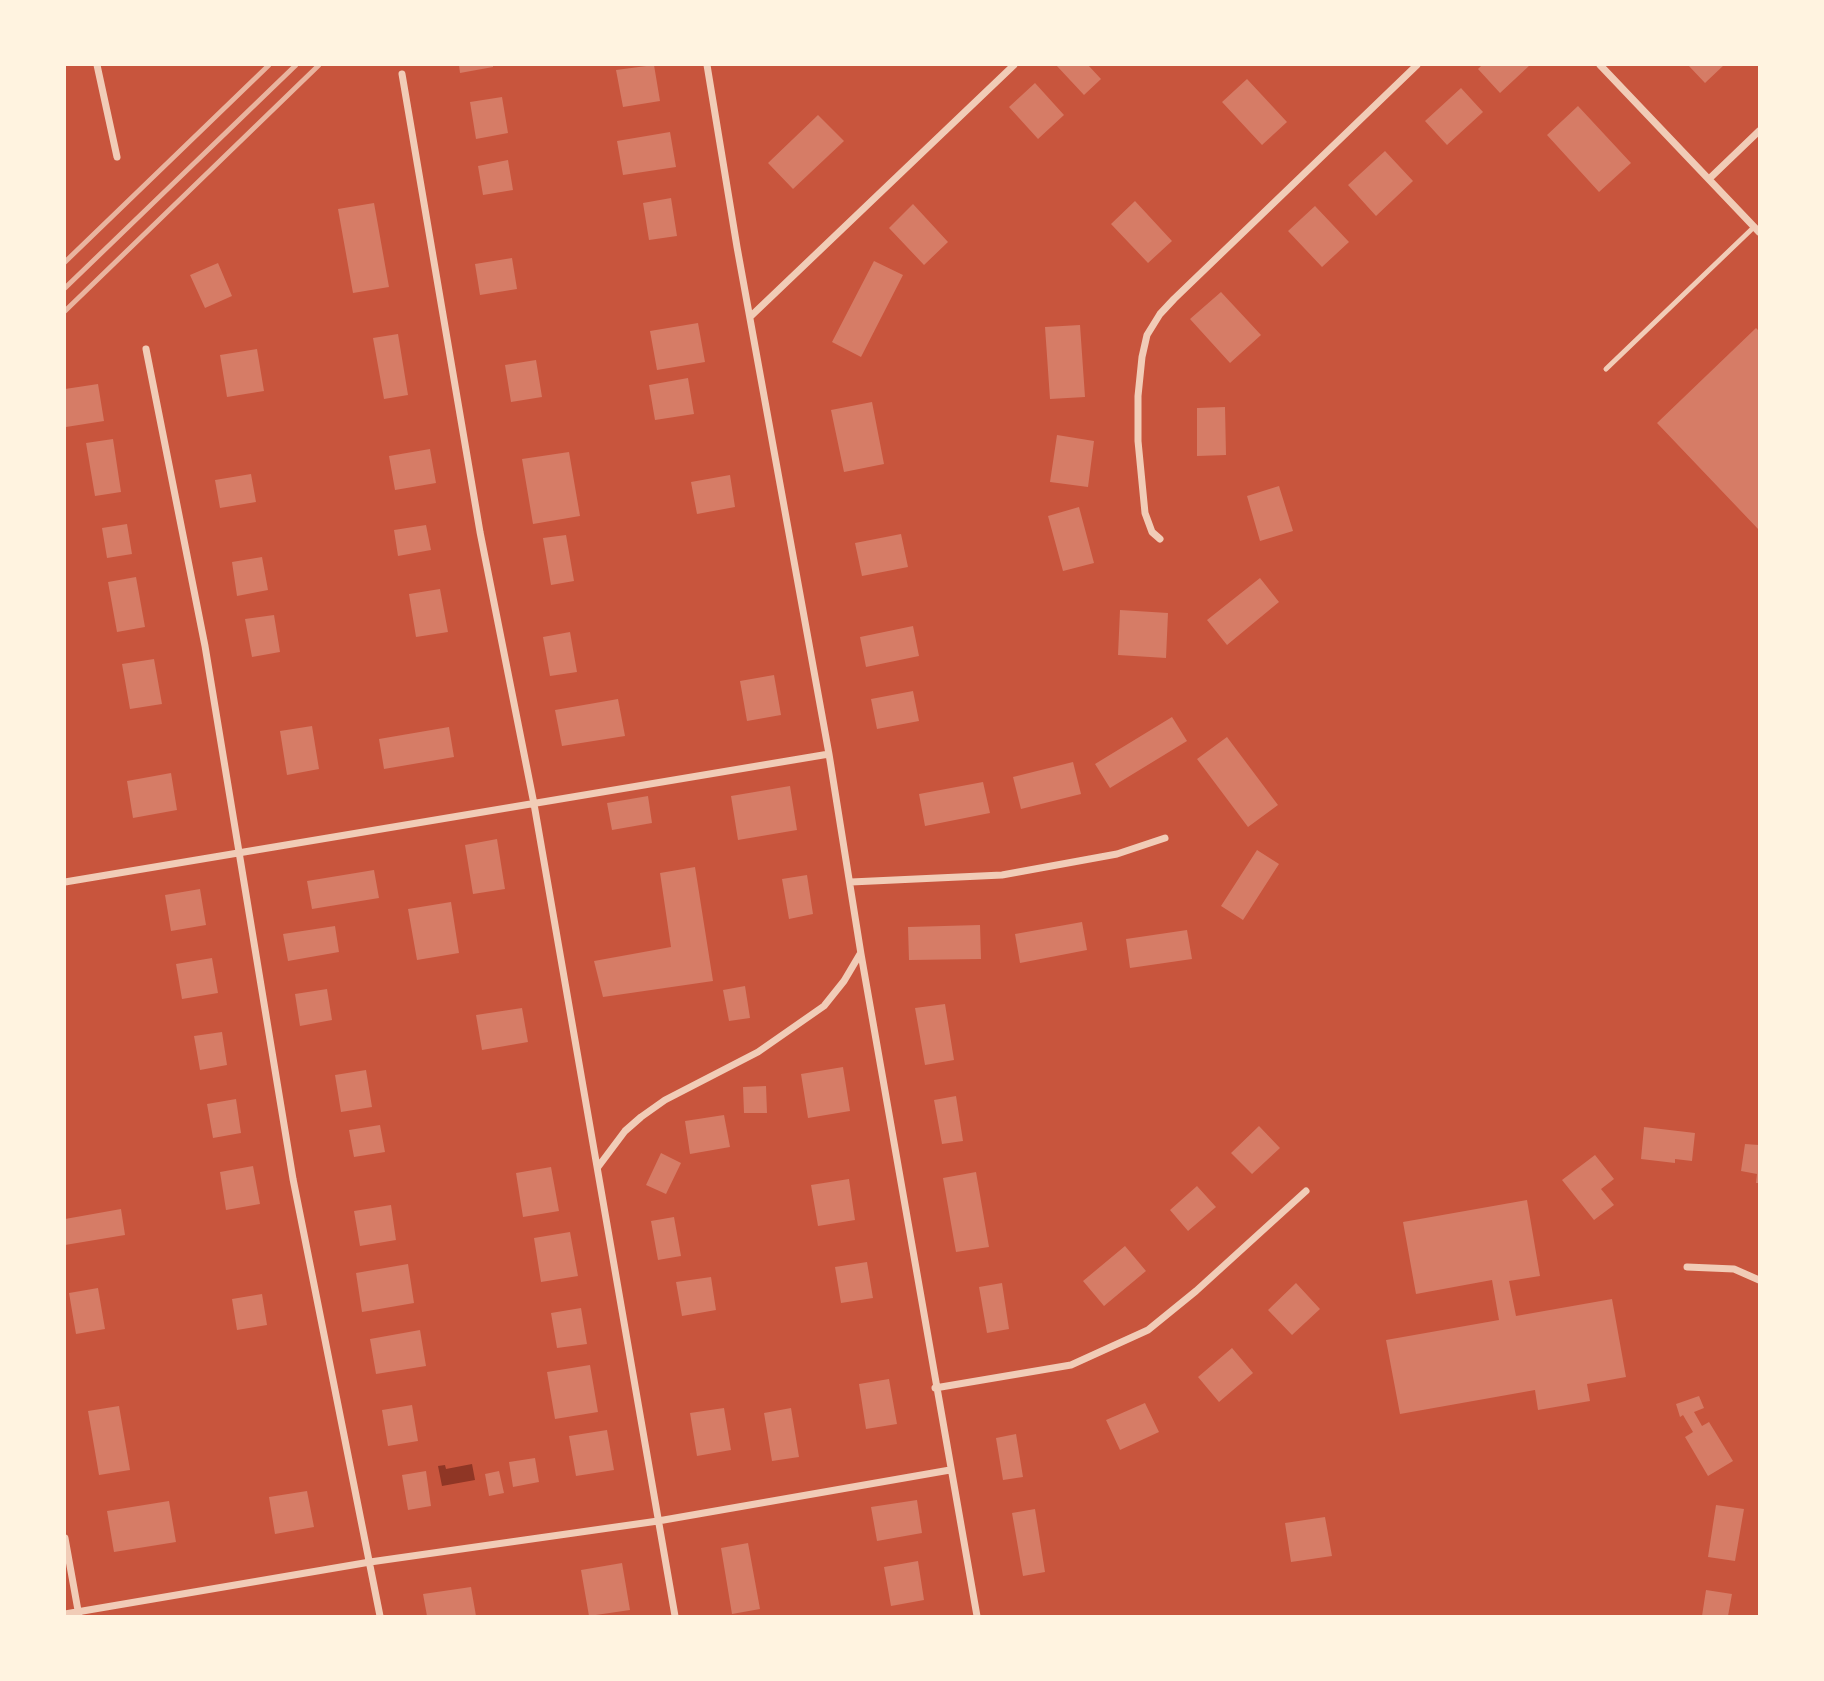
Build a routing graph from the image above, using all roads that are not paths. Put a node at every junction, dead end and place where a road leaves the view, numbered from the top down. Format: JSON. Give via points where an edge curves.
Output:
{"nodes":[{"id":1,"x":97,"y":65,"type":"edge"},
{"id":2,"x":707,"y":65,"type":"edge"},
{"id":3,"x":1014,"y":65,"type":"edge"},
{"id":4,"x":1417,"y":65,"type":"edge"},
{"id":5,"x":1600,"y":65,"type":"edge"},
{"id":6,"x":402,"y":74,"type":"dead end"},
{"id":7,"x":1759,"y":131,"type":"edge"},
{"id":8,"x":117,"y":157,"type":"dead end"},
{"id":9,"x":1709,"y":179,"type":"junction"},
{"id":10,"x":1757,"y":230,"type":"edge"},
{"id":11,"x":750,"y":317,"type":"junction"},
{"id":12,"x":146,"y":349,"type":"dead end"},
{"id":13,"x":1606,"y":369,"type":"dead end"},
{"id":14,"x":1160,"y":539,"type":"dead end"},
{"id":15,"x":829,"y":754,"type":"junction"},
{"id":16,"x":534,"y":804,"type":"junction"},
{"id":17,"x":1165,"y":838,"type":"dead end"},
{"id":18,"x":240,"y":854,"type":"junction"},
{"id":19,"x":65,"y":882,"type":"edge"},
{"id":20,"x":851,"y":882,"type":"junction"},
{"id":21,"x":861,"y":954,"type":"junction"},
{"id":22,"x":598,"y":1167,"type":"junction"},
{"id":23,"x":1306,"y":1192,"type":"dead end"},
{"id":24,"x":1687,"y":1267,"type":"dead end"},
{"id":25,"x":1759,"y":1280,"type":"edge"},
{"id":26,"x":935,"y":1388,"type":"junction"},
{"id":27,"x":950,"y":1470,"type":"junction"},
{"id":28,"x":658,"y":1521,"type":"junction"},
{"id":29,"x":65,"y":1538,"type":"edge"},
{"id":30,"x":370,"y":1562,"type":"junction"},
{"id":31,"x":65,"y":1614,"type":"edge"},
{"id":32,"x":79,"y":1614,"type":"edge"},
{"id":33,"x":380,"y":1616,"type":"edge"},
{"id":34,"x":675,"y":1616,"type":"edge"},
{"id":35,"x":977,"y":1616,"type":"edge"}],
"edges":[{"from":1,"to":8,"type":"street"},
{"from":2,"to":11,"type":"street"},
{"from":3,"to":11,"type":"street"},
{"from":4,"to":14,"type":"street","via":[[1174,299],[1147,335],[1138,396],[1138,441],[1145,513]]},
{"from":5,"to":9,"type":"street"},
{"from":6,"to":16,"type":"street","via":[[480,532]]},
{"from":7,"to":9,"type":"street"},
{"from":9,"to":10,"type":"street"},
{"from":10,"to":13,"type":"lane"},
{"from":11,"to":15,"type":"street"},
{"from":12,"to":18,"type":"street","via":[[205,646]]},
{"from":15,"to":16,"type":"street"},
{"from":15,"to":20,"type":"street"},
{"from":16,"to":18,"type":"street"},
{"from":16,"to":22,"type":"street"},
{"from":17,"to":20,"type":"street","via":[[1117,854],[1002,875]]},
{"from":18,"to":19,"type":"street"},
{"from":18,"to":30,"type":"street","via":[[293,1179]]},
{"from":20,"to":21,"type":"street"},
{"from":21,"to":22,"type":"street","via":[[824,1006],[758,1052],[649,1111],[625,1131]]},
{"from":21,"to":26,"type":"street"},
{"from":22,"to":28,"type":"street"},
{"from":23,"to":26,"type":"street","via":[[1148,1330],[1071,1365]]},
{"from":24,"to":25,"type":"street","via":[[1734,1269]]},
{"from":26,"to":27,"type":"street"},
{"from":27,"to":28,"type":"street"},
{"from":27,"to":35,"type":"street"},
{"from":28,"to":30,"type":"street"},
{"from":28,"to":34,"type":"street"},
{"from":29,"to":32,"type":"street"},
{"from":30,"to":32,"type":"street"},
{"from":30,"to":33,"type":"street"},
{"from":31,"to":32,"type":"street"}]}
